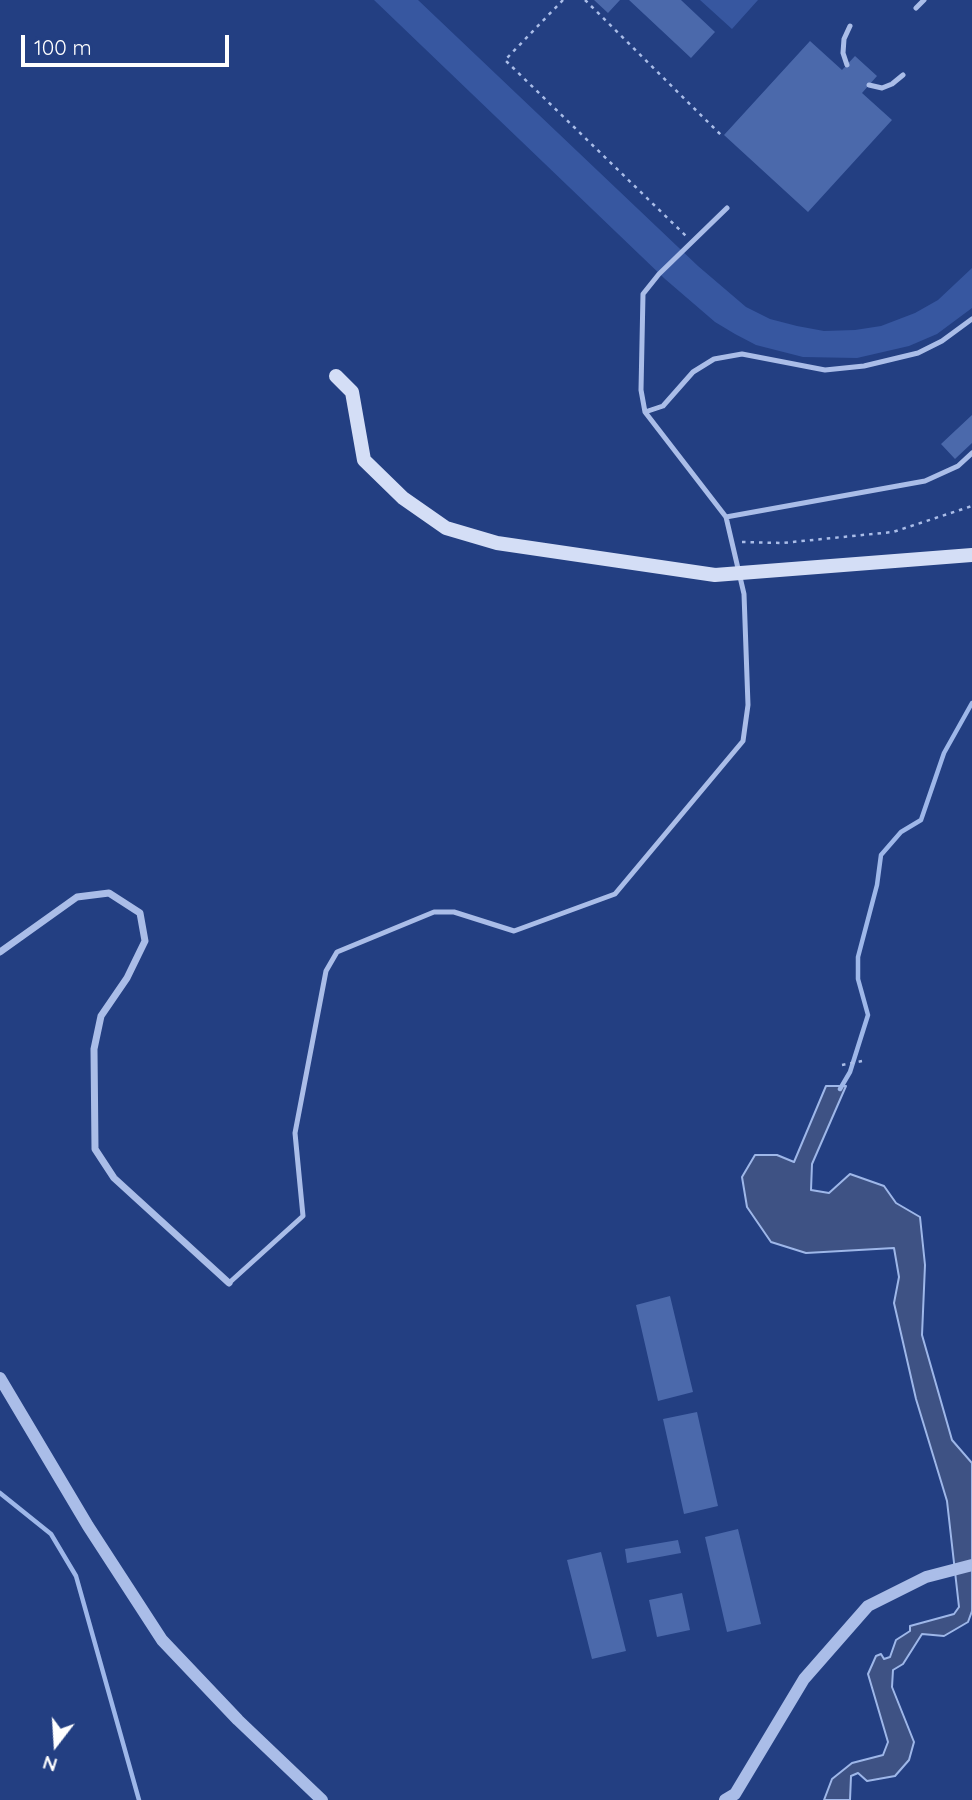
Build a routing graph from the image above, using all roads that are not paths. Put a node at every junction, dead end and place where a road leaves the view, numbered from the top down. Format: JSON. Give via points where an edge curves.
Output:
{"nodes":[{"id":1,"x":924,"y":0,"type":"edge"},
{"id":2,"x":916,"y":8,"type":"dead end"},
{"id":3,"x":850,"y":26,"type":"dead end"},
{"id":4,"x":847,"y":65,"type":"dead end"},
{"id":5,"x":903,"y":75,"type":"dead end"},
{"id":6,"x":869,"y":85,"type":"dead end"},
{"id":7,"x":727,"y":208,"type":"dead end"},
{"id":8,"x":972,"y":319,"type":"edge"},
{"id":9,"x":336,"y":376,"type":"dead end"},
{"id":10,"x":645,"y":412,"type":"junction"},
{"id":11,"x":972,"y":453,"type":"edge"},
{"id":12,"x":726,"y":517,"type":"junction"},
{"id":13,"x":972,"y":555,"type":"edge"},
{"id":14,"x":739,"y":574,"type":"junction"},
{"id":15,"x":0,"y":952,"type":"edge"},
{"id":16,"x":229,"y":1283,"type":"joint"},
{"id":17,"x":0,"y":1378,"type":"edge"},
{"id":18,"x":972,"y":1565,"type":"edge"},
{"id":19,"x":321,"y":1800,"type":"edge"},
{"id":20,"x":724,"y":1800,"type":"edge"}],
"edges":[{"from":1,"to":2,"type":"lane"},
{"from":3,"to":4,"type":"lane","via":[[844,39]]},
{"from":5,"to":6,"type":"lane","via":[[882,88]]},
{"from":7,"to":10,"type":"lane","via":[[659,274],[641,300]]},
{"from":8,"to":10,"type":"lane","via":[[918,353],[864,366],[825,370],[741,354],[714,359],[693,372],[663,405]]},
{"from":9,"to":14,"type":"main road","via":[[352,392],[364,460],[403,498],[446,528],[497,543],[715,575]]},
{"from":10,"to":12,"type":"lane"},
{"from":11,"to":12,"type":"lane","via":[[958,466],[925,481]]},
{"from":12,"to":14,"type":"lane"},
{"from":13,"to":14,"type":"main road"},
{"from":14,"to":16,"type":"lane","via":[[744,594],[748,705],[743,741],[615,894],[514,931],[454,912],[434,912],[337,952],[326,971],[318,1002],[295,1133],[303,1216]]},
{"from":15,"to":16,"type":"street","via":[[77,897],[109,893],[140,913],[145,941],[101,1016],[94,1049],[95,1149],[114,1178]]},
{"from":17,"to":19,"type":"street","via":[[162,1640]]},
{"from":18,"to":20,"type":"street","via":[[926,1577],[867,1606],[804,1679],[734,1794]]}]}
